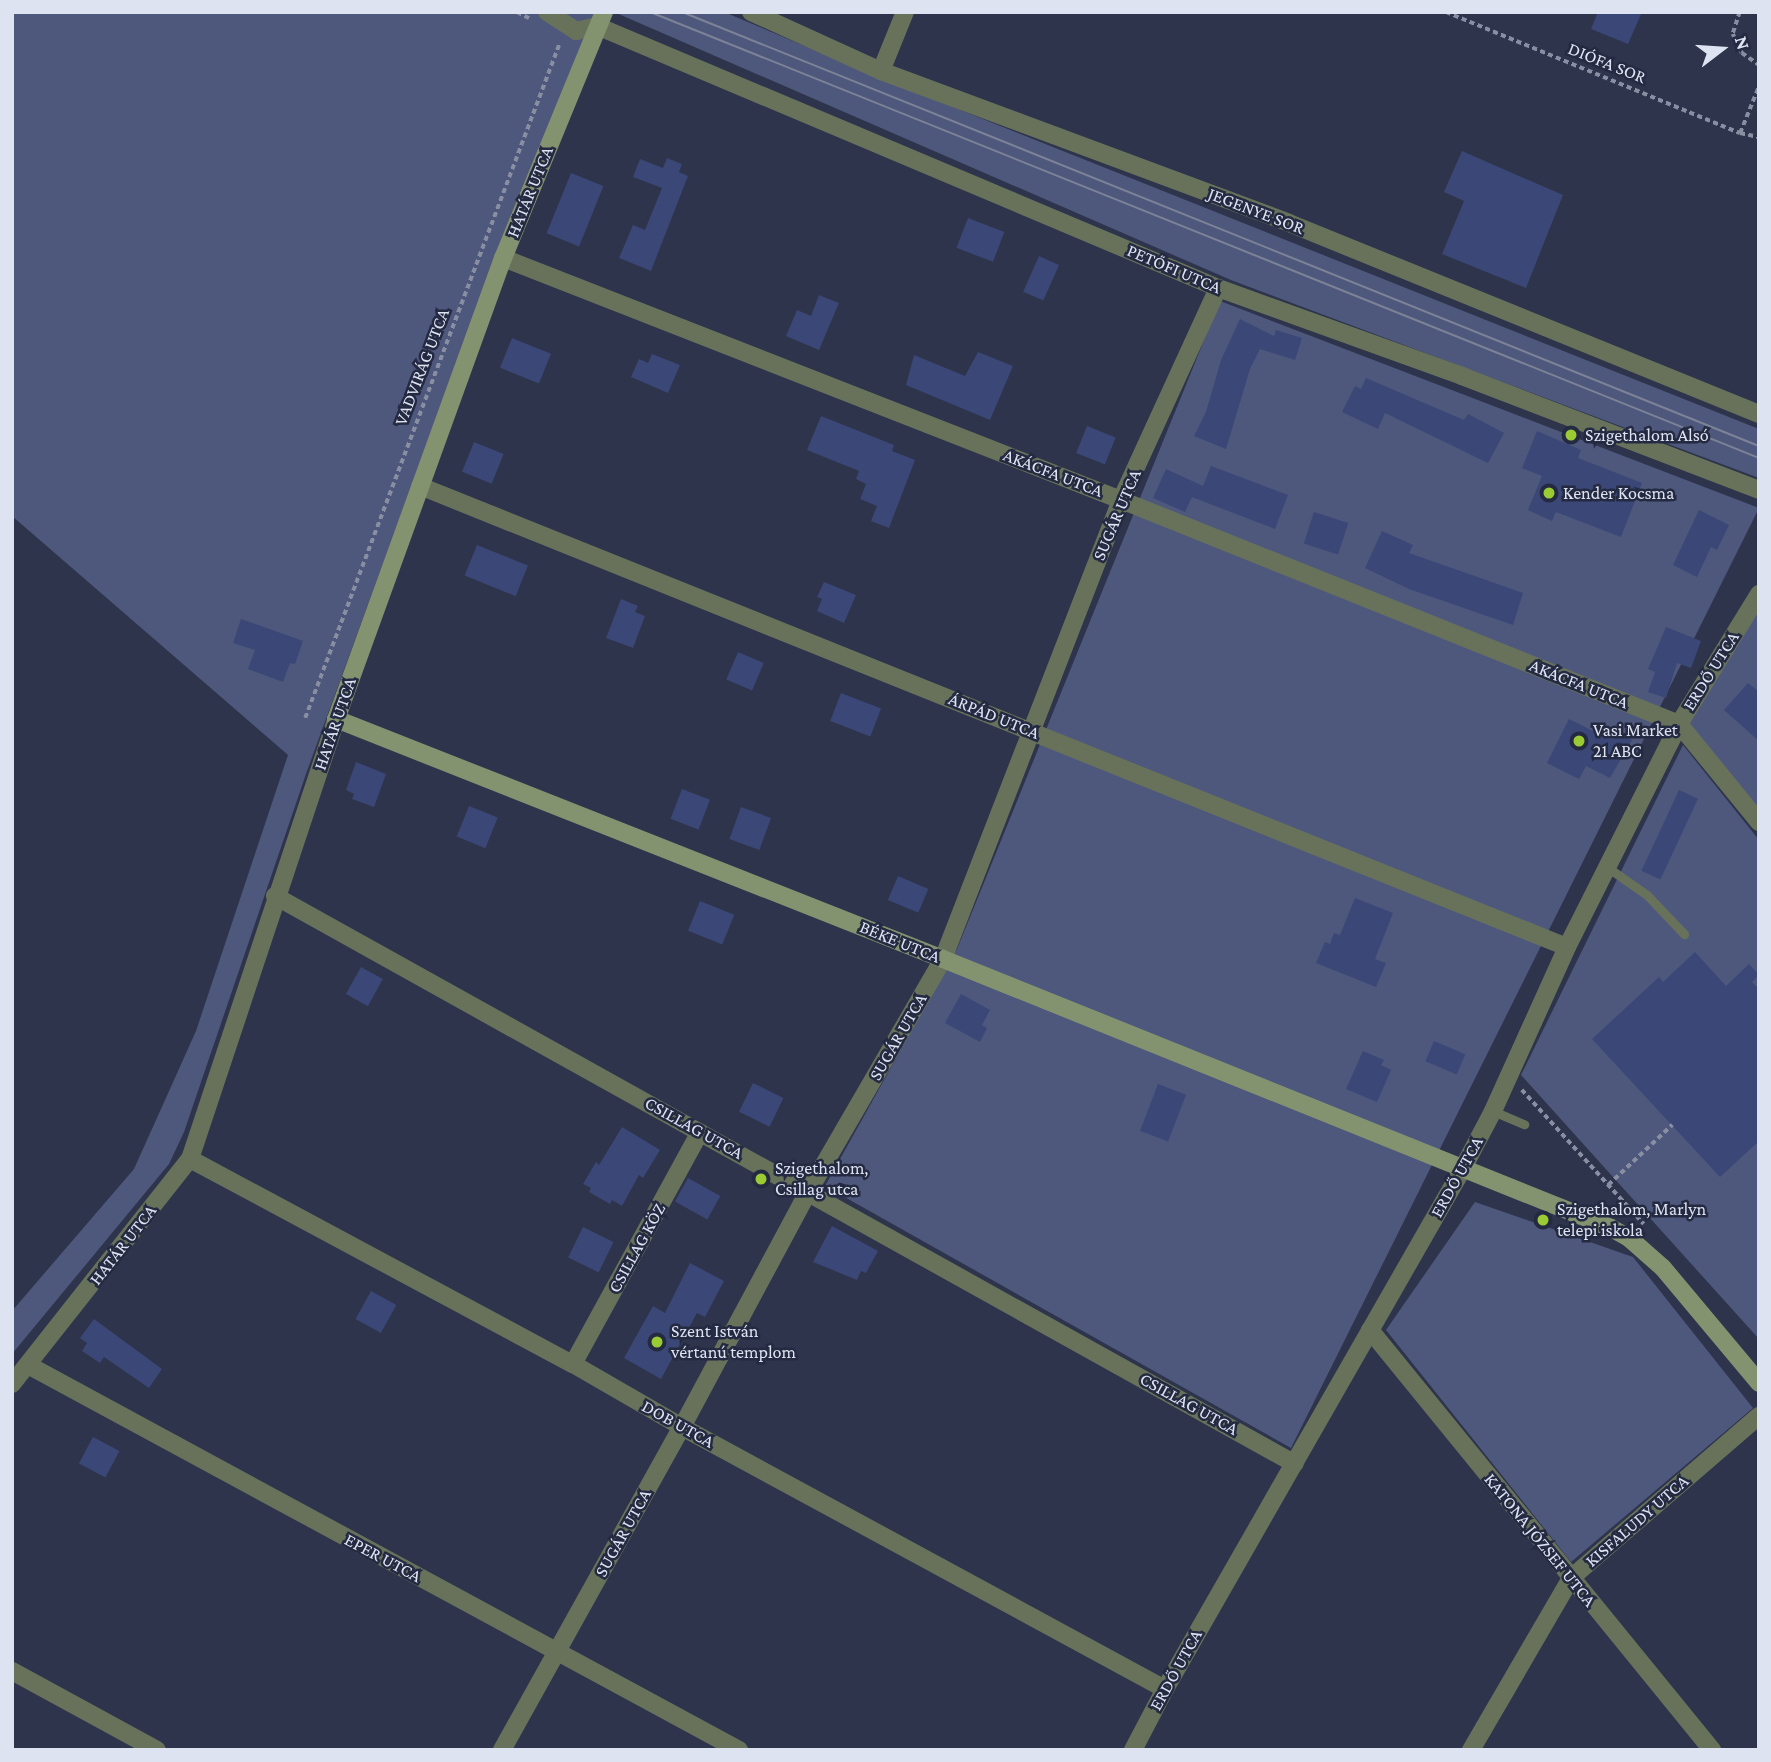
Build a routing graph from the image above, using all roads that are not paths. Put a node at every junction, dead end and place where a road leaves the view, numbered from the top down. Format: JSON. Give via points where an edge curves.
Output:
{"nodes":[{"id":1,"x":547,"y":12,"type":"edge"},
{"id":2,"x":751,"y":12,"type":"edge"},
{"id":3,"x":905,"y":12,"type":"edge"},
{"id":4,"x":600,"y":19,"type":"edge"},
{"id":5,"x":881,"y":71,"type":"junction"},
{"id":6,"x":503,"y":258,"type":"junction"},
{"id":7,"x":1218,"y":288,"type":"junction"},
{"id":8,"x":1759,"y":414,"type":"edge"},
{"id":9,"x":420,"y":486,"type":"junction"},
{"id":10,"x":1759,"y":490,"type":"edge"},
{"id":11,"x":1121,"y":500,"type":"junction"},
{"id":12,"x":1759,"y":594,"type":"edge"},
{"id":13,"x":336,"y":719,"type":"junction"},
{"id":14,"x":1679,"y":724,"type":"junction"},
{"id":15,"x":1030,"y":730,"type":"junction"},
{"id":16,"x":1759,"y":822,"type":"edge"},
{"id":17,"x":1607,"y":867,"type":"junction"},
{"id":18,"x":275,"y":897,"type":"junction"},
{"id":19,"x":1684,"y":934,"type":"dead end"},
{"id":20,"x":1567,"y":947,"type":"junction"},
{"id":21,"x":943,"y":959,"type":"junction"},
{"id":22,"x":1493,"y":1111,"type":"junction"},
{"id":23,"x":1524,"y":1124,"type":"dead end"},
{"id":24,"x":700,"y":1132,"type":"junction"},
{"id":25,"x":190,"y":1159,"type":"junction"},
{"id":26,"x":1463,"y":1168,"type":"junction"},
{"id":27,"x":808,"y":1192,"type":"junction"},
{"id":28,"x":1370,"y":1330,"type":"junction"},
{"id":29,"x":573,"y":1364,"type":"junction"},
{"id":30,"x":28,"y":1365,"type":"junction"},
{"id":31,"x":1759,"y":1383,"type":"edge"},
{"id":32,"x":12,"y":1384,"type":"edge"},
{"id":33,"x":1759,"y":1416,"type":"edge"},
{"id":34,"x":682,"y":1427,"type":"junction"},
{"id":35,"x":1295,"y":1464,"type":"junction"},
{"id":36,"x":1570,"y":1578,"type":"junction"},
{"id":37,"x":557,"y":1652,"type":"junction"},
{"id":38,"x":12,"y":1671,"type":"edge"},
{"id":39,"x":1165,"y":1689,"type":"junction"},
{"id":40,"x":157,"y":1750,"type":"edge"},
{"id":41,"x":502,"y":1750,"type":"edge"},
{"id":42,"x":739,"y":1750,"type":"edge"},
{"id":43,"x":1133,"y":1750,"type":"edge"},
{"id":44,"x":1471,"y":1750,"type":"edge"},
{"id":45,"x":1713,"y":1750,"type":"edge"}],
"edges":[{"from":1,"to":4,"type":"street","via":[[576,31]]},
{"from":2,"to":5,"type":"street","name":"JEGENYE SOR"},
{"from":3,"to":5,"type":"street"},
{"from":4,"to":6,"type":"street","name":"HATÁR UTCA"},
{"from":4,"to":7,"type":"street","name":"PETŐFI UTCA"},
{"from":5,"to":8,"type":"street","name":"JEGENYE SOR","via":[[1289,223]]},
{"from":6,"to":9,"type":"street","name":"HATÁR UTCA"},
{"from":6,"to":11,"type":"street","name":"AKÁCFA UTCA"},
{"from":7,"to":10,"type":"street","name":"PETŐFI UTCA"},
{"from":7,"to":11,"type":"street","name":"SUGÁR UTCA"},
{"from":9,"to":13,"type":"street","name":"HATÁR UTCA"},
{"from":9,"to":15,"type":"street","name":"ÁRPÁD UTCA"},
{"from":11,"to":14,"type":"street","name":"AKÁCFA UTCA"},
{"from":11,"to":15,"type":"street","name":"SUGÁR UTCA"},
{"from":12,"to":14,"type":"street","name":"ERDŐ UTCA"},
{"from":13,"to":18,"type":"street","name":"HATÁR UTCA"},
{"from":13,"to":21,"type":"street","name":"BÉKE UTCA"},
{"from":14,"to":16,"type":"street"},
{"from":14,"to":17,"type":"street","name":"ERDŐ UTCA"},
{"from":15,"to":20,"type":"street","name":"ÁRPÁD UTCA"},
{"from":15,"to":21,"type":"street","name":"SUGÁR UTCA"},
{"from":17,"to":19,"type":"lane","via":[[1647,895]]},
{"from":17,"to":20,"type":"street","name":"ERDŐ UTCA"},
{"from":18,"to":24,"type":"street","name":"CSILLAG UTCA"},
{"from":18,"to":25,"type":"street","name":"HATÁR UTCA"},
{"from":20,"to":22,"type":"street","name":"ERDŐ UTCA"},
{"from":21,"to":26,"type":"street","name":"BÉKE UTCA"},
{"from":21,"to":27,"type":"street","name":"SUGÁR UTCA"},
{"from":22,"to":23,"type":"lane"},
{"from":22,"to":26,"type":"street","name":"ERDŐ UTCA"},
{"from":24,"to":27,"type":"street","name":"CSILLAG UTCA"},
{"from":24,"to":29,"type":"street","name":"CSILLAG KÖZ"},
{"from":25,"to":29,"type":"street","name":"DOB UTCA"},
{"from":25,"to":30,"type":"street","name":"HATÁR UTCA"},
{"from":26,"to":28,"type":"street","name":"ERDŐ UTCA"},
{"from":26,"to":31,"type":"street","name":"BÉKE UTCA","via":[[1629,1238],[1663,1268]]},
{"from":27,"to":34,"type":"street","name":"SUGÁR UTCA"},
{"from":27,"to":35,"type":"street","name":"CSILLAG UTCA"},
{"from":28,"to":35,"type":"street","name":"ERDŐ UTCA"},
{"from":28,"to":36,"type":"street","name":"KATONA JÓZSEF UTCA"},
{"from":29,"to":34,"type":"street","name":"DOB UTCA"},
{"from":30,"to":32,"type":"street","name":"HATÁR UTCA"},
{"from":30,"to":37,"type":"street","name":"EPER UTCA"},
{"from":33,"to":36,"type":"street","name":"KISFALUDY UTCA"},
{"from":34,"to":37,"type":"street","name":"SUGÁR UTCA"},
{"from":34,"to":39,"type":"street","name":"DOB UTCA"},
{"from":35,"to":39,"type":"street","name":"ERDŐ UTCA"},
{"from":36,"to":44,"type":"street","name":"KISFALUDY UTCA"},
{"from":36,"to":45,"type":"street","name":"KATONA JÓZSEF UTCA"},
{"from":37,"to":41,"type":"street","name":"SUGÁR UTCA"},
{"from":37,"to":42,"type":"street","name":"EPER UTCA"},
{"from":38,"to":40,"type":"street"},
{"from":39,"to":43,"type":"street","name":"ERDŐ UTCA"}]}
